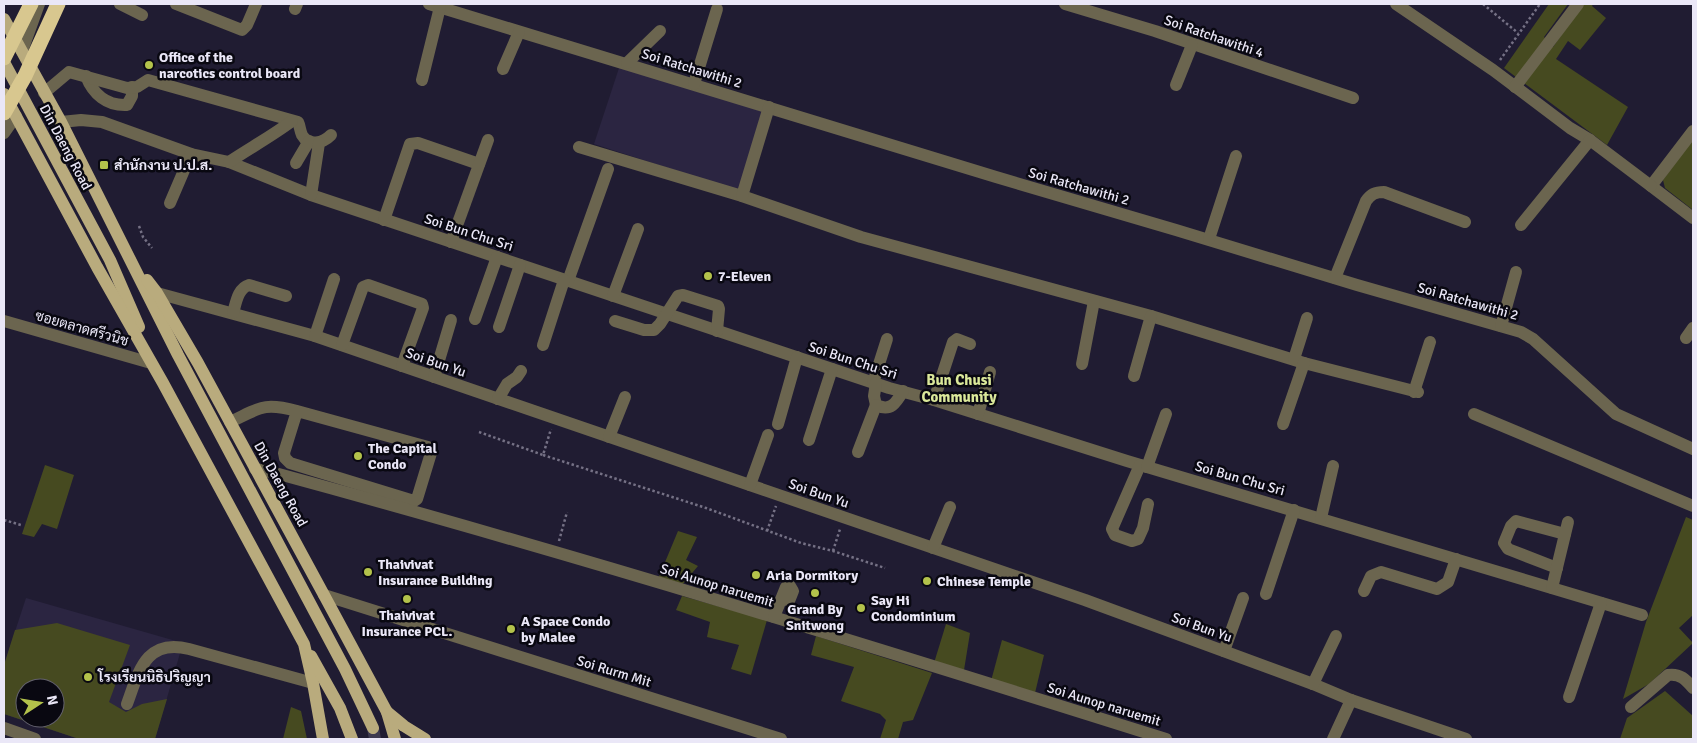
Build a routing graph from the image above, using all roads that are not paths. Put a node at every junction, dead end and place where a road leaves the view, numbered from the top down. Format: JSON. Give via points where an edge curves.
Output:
{"nodes":[{"id":1,"x":30,"y":4,"type":"edge"},
{"id":2,"x":39,"y":4,"type":"edge"},
{"id":3,"x":58,"y":4,"type":"edge"},
{"id":4,"x":120,"y":4,"type":"edge"},
{"id":5,"x":176,"y":4,"type":"edge"},
{"id":6,"x":256,"y":4,"type":"edge"},
{"id":7,"x":1065,"y":4,"type":"edge"},
{"id":8,"x":1396,"y":4,"type":"edge"},
{"id":9,"x":1578,"y":4,"type":"edge"},
{"id":10,"x":435,"y":5,"type":"edge"},
{"id":11,"x":717,"y":9,"type":"dead end"},
{"id":12,"x":142,"y":15,"type":"dead end"},
{"id":13,"x":4,"y":19,"type":"edge"},
{"id":14,"x":660,"y":31,"type":"dead end"},
{"id":15,"x":519,"y":32,"type":"junction"},
{"id":16,"x":1192,"y":45,"type":"junction"},
{"id":17,"x":22,"y":51,"type":"junction"},
{"id":18,"x":4,"y":58,"type":"edge"},
{"id":19,"x":4,"y":62,"type":"edge"},
{"id":20,"x":627,"y":63,"type":"junction"},
{"id":21,"x":503,"y":69,"type":"dead end"},
{"id":22,"x":86,"y":76,"type":"junction"},
{"id":23,"x":422,"y":80,"type":"dead end"},
{"id":24,"x":694,"y":84,"type":"junction"},
{"id":25,"x":1176,"y":86,"type":"dead end"},
{"id":26,"x":1516,"y":87,"type":"junction"},
{"id":27,"x":132,"y":88,"type":"junction"},
{"id":28,"x":4,"y":94,"type":"edge"},
{"id":29,"x":44,"y":94,"type":"junction"},
{"id":30,"x":1353,"y":98,"type":"dead end"},
{"id":31,"x":769,"y":107,"type":"junction"},
{"id":32,"x":10,"y":114,"type":"edge"},
{"id":33,"x":292,"y":121,"type":"junction"},
{"id":34,"x":61,"y":122,"type":"junction"},
{"id":35,"x":1693,"y":131,"type":"edge"},
{"id":36,"x":4,"y":133,"type":"edge"},
{"id":37,"x":331,"y":135,"type":"dead end"},
{"id":38,"x":488,"y":140,"type":"dead end"},
{"id":39,"x":1590,"y":140,"type":"junction"},
{"id":40,"x":314,"y":142,"type":"junction"},
{"id":41,"x":579,"y":147,"type":"dead end"},
{"id":42,"x":191,"y":154,"type":"junction"},
{"id":43,"x":1236,"y":156,"type":"dead end"},
{"id":44,"x":228,"y":162,"type":"junction"},
{"id":45,"x":296,"y":163,"type":"dead end"},
{"id":46,"x":479,"y":164,"type":"junction"},
{"id":47,"x":608,"y":169,"type":"dead end"},
{"id":48,"x":1651,"y":186,"type":"junction"},
{"id":49,"x":311,"y":195,"type":"junction"},
{"id":50,"x":742,"y":196,"type":"junction"},
{"id":51,"x":170,"y":204,"type":"dead end"},
{"id":52,"x":1693,"y":218,"type":"edge"},
{"id":53,"x":384,"y":220,"type":"junction"},
{"id":54,"x":1465,"y":222,"type":"dead end"},
{"id":55,"x":1521,"y":225,"type":"dead end"},
{"id":56,"x":638,"y":229,"type":"dead end"},
{"id":57,"x":1209,"y":239,"type":"junction"},
{"id":58,"x":452,"y":242,"type":"junction"},
{"id":59,"x":126,"y":252,"type":"junction"},
{"id":60,"x":497,"y":257,"type":"junction"},
{"id":61,"x":520,"y":265,"type":"junction"},
{"id":62,"x":1516,"y":272,"type":"dead end"},
{"id":63,"x":1335,"y":278,"type":"junction"},
{"id":64,"x":334,"y":279,"type":"dead end"},
{"id":65,"x":566,"y":280,"type":"junction"},
{"id":66,"x":156,"y":293,"type":"junction"},
{"id":67,"x":286,"y":296,"type":"dead end"},
{"id":68,"x":613,"y":296,"type":"junction"},
{"id":69,"x":1094,"y":301,"type":"junction"},
{"id":70,"x":233,"y":313,"type":"junction"},
{"id":71,"x":666,"y":314,"type":"junction"},
{"id":72,"x":1151,"y":316,"type":"junction"},
{"id":73,"x":1307,"y":318,"type":"dead end"},
{"id":74,"x":476,"y":319,"type":"dead end"},
{"id":75,"x":452,"y":320,"type":"dead end"},
{"id":76,"x":4,"y":321,"type":"edge"},
{"id":77,"x":615,"y":321,"type":"dead end"},
{"id":78,"x":1501,"y":326,"type":"junction"},
{"id":79,"x":499,"y":327,"type":"dead end"},
{"id":80,"x":717,"y":330,"type":"junction"},
{"id":81,"x":316,"y":336,"type":"junction"},
{"id":82,"x":887,"y":339,"type":"dead end"},
{"id":83,"x":1430,"y":342,"type":"dead end"},
{"id":84,"x":970,"y":344,"type":"dead end"},
{"id":85,"x":342,"y":346,"type":"junction"},
{"id":86,"x":543,"y":346,"type":"dead end"},
{"id":87,"x":797,"y":357,"type":"junction"},
{"id":88,"x":1299,"y":361,"type":"junction"},
{"id":89,"x":151,"y":363,"type":"junction"},
{"id":90,"x":1082,"y":364,"type":"dead end"},
{"id":91,"x":402,"y":366,"type":"junction"},
{"id":92,"x":832,"y":369,"type":"junction"},
{"id":93,"x":521,"y":371,"type":"dead end"},
{"id":94,"x":990,"y":372,"type":"dead end"},
{"id":95,"x":1134,"y":376,"type":"dead end"},
{"id":96,"x":434,"y":377,"type":"junction"},
{"id":97,"x":163,"y":383,"type":"junction"},
{"id":98,"x":874,"y":383,"type":"junction"},
{"id":99,"x":903,"y":392,"type":"junction"},
{"id":100,"x":625,"y":397,"type":"dead end"},
{"id":101,"x":498,"y":399,"type":"junction"},
{"id":102,"x":934,"y":400,"type":"junction"},
{"id":103,"x":876,"y":405,"type":"junction"},
{"id":104,"x":297,"y":411,"type":"junction"},
{"id":105,"x":978,"y":414,"type":"junction"},
{"id":106,"x":1166,"y":414,"type":"dead end"},
{"id":107,"x":1474,"y":414,"type":"dead end"},
{"id":108,"x":230,"y":422,"type":"junction"},
{"id":109,"x":778,"y":424,"type":"dead end"},
{"id":110,"x":1283,"y":424,"type":"dead end"},
{"id":111,"x":768,"y":435,"type":"dead end"},
{"id":112,"x":609,"y":437,"type":"junction"},
{"id":113,"x":810,"y":440,"type":"dead end"},
{"id":114,"x":1693,"y":449,"type":"edge"},
{"id":115,"x":858,"y":452,"type":"dead end"},
{"id":116,"x":1143,"y":466,"type":"junction"},
{"id":117,"x":1333,"y":466,"type":"dead end"},
{"id":118,"x":256,"y":469,"type":"junction"},
{"id":119,"x":750,"y":485,"type":"junction"},
{"id":120,"x":1148,"y":504,"type":"dead end"},
{"id":121,"x":950,"y":506,"type":"dead end"},
{"id":122,"x":1693,"y":506,"type":"edge"},
{"id":123,"x":1294,"y":510,"type":"junction"},
{"id":124,"x":1321,"y":518,"type":"junction"},
{"id":125,"x":934,"y":548,"type":"junction"},
{"id":126,"x":1456,"y":559,"type":"junction"},
{"id":127,"x":1557,"y":568,"type":"junction"},
{"id":128,"x":1552,"y":588,"type":"junction"},
{"id":129,"x":1364,"y":591,"type":"dead end"},
{"id":130,"x":1266,"y":594,"type":"dead end"},
{"id":131,"x":324,"y":595,"type":"junction"},
{"id":132,"x":1243,"y":598,"type":"dead end"},
{"id":133,"x":789,"y":601,"type":"dead end"},
{"id":134,"x":1601,"y":603,"type":"junction"},
{"id":135,"x":1642,"y":615,"type":"dead end"},
{"id":136,"x":774,"y":617,"type":"junction"},
{"id":137,"x":1336,"y":636,"type":"dead end"},
{"id":138,"x":304,"y":644,"type":"junction"},
{"id":139,"x":1224,"y":651,"type":"junction"},
{"id":140,"x":313,"y":683,"type":"junction"},
{"id":141,"x":1313,"y":684,"type":"junction"},
{"id":142,"x":1693,"y":688,"type":"edge"},
{"id":143,"x":1568,"y":697,"type":"dead end"},
{"id":144,"x":1351,"y":700,"type":"junction"},
{"id":145,"x":127,"y":704,"type":"dead end"},
{"id":146,"x":1631,"y":707,"type":"dead end"},
{"id":147,"x":387,"y":712,"type":"junction"},
{"id":148,"x":4,"y":728,"type":"edge"},
{"id":149,"x":373,"y":728,"type":"tunnel mouth"},
{"id":150,"x":35,"y":739,"type":"edge"},
{"id":151,"x":323,"y":739,"type":"edge"},
{"id":152,"x":352,"y":739,"type":"edge"},
{"id":153,"x":395,"y":739,"type":"edge"},
{"id":154,"x":425,"y":739,"type":"edge"},
{"id":155,"x":782,"y":739,"type":"edge"},
{"id":156,"x":1166,"y":739,"type":"edge"},
{"id":157,"x":1333,"y":739,"type":"edge"},
{"id":158,"x":1466,"y":739,"type":"edge"}],
"edges":[{"from":1,"to":18,"type":"highway","bridge":true},
{"from":2,"to":17,"type":"street"},
{"from":3,"to":32,"type":"highway","bridge":true},
{"from":4,"to":12,"type":"street"},
{"from":5,"to":6,"type":"street","via":[[242,30]]},
{"from":7,"to":16,"type":"street","name":"Soi Ratchawithi 4"},
{"from":8,"to":26,"type":"street"},
{"from":9,"to":26,"type":"street"},
{"from":10,"to":15,"type":"street","name":"Soi Ratchawithi 2"},
{"from":10,"to":23,"type":"street"},
{"from":11,"to":24,"type":"street"},
{"from":13,"to":17,"type":"main road","name":"Din Daeng Road"},
{"from":14,"to":20,"type":"street"},
{"from":15,"to":20,"type":"street","name":"Soi Ratchawithi 2"},
{"from":15,"to":21,"type":"street"},
{"from":16,"to":25,"type":"street"},
{"from":16,"to":30,"type":"street","name":"Soi Ratchawithi 4"},
{"from":17,"to":29,"type":"main road","name":"Din Daeng Road"},
{"from":19,"to":97,"type":"main road","name":"Din Daeng Road","via":[[110,260]]},
{"from":20,"to":24,"type":"street","name":"Soi Ratchawithi 2"},
{"from":22,"to":27,"type":"street"},
{"from":22,"to":27,"type":"street","via":[[97,95],[119,105],[128,105]]},
{"from":22,"to":29,"type":"street","via":[[69,72]]},
{"from":24,"to":31,"type":"street","name":"Soi Ratchawithi 2"},
{"from":26,"to":39,"type":"street"},
{"from":27,"to":33,"type":"street","via":[[148,80]]},
{"from":28,"to":32,"type":"main road","name":"Din Daeng Road"},
{"from":29,"to":34,"type":"main road","name":"Din Daeng Road"},
{"from":31,"to":50,"type":"street"},
{"from":31,"to":57,"type":"street","name":"Soi Ratchawithi 2"},
{"from":32,"to":36,"type":"street"},
{"from":32,"to":89,"type":"main road","name":"Din Daeng Road"},
{"from":33,"to":40,"type":"street","via":[[298,122],[302,136]]},
{"from":33,"to":44,"type":"street"},
{"from":34,"to":42,"type":"street","name":"Soi Bun Chu Sri","via":[[102,122]]},
{"from":34,"to":59,"type":"main road","name":"Din Daeng Road"},
{"from":35,"to":48,"type":"street"},
{"from":37,"to":40,"type":"street"},
{"from":38,"to":46,"type":"street"},
{"from":39,"to":48,"type":"street"},
{"from":39,"to":55,"type":"street"},
{"from":40,"to":45,"type":"street"},
{"from":40,"to":49,"type":"street"},
{"from":41,"to":50,"type":"street"},
{"from":42,"to":44,"type":"street","name":"Soi Bun Chu Sri"},
{"from":42,"to":51,"type":"street"},
{"from":43,"to":57,"type":"street"},
{"from":44,"to":49,"type":"street","name":"Soi Bun Chu Sri"},
{"from":46,"to":53,"type":"street","via":[[418,143],[410,144]]},
{"from":46,"to":58,"type":"street"},
{"from":47,"to":65,"type":"street"},
{"from":48,"to":52,"type":"street"},
{"from":49,"to":53,"type":"street","name":"Soi Bun Chu Sri"},
{"from":50,"to":69,"type":"street","via":[[861,237]]},
{"from":53,"to":58,"type":"street","name":"Soi Bun Chu Sri"},
{"from":54,"to":63,"type":"street","via":[[1384,192],[1376,192],[1366,201]]},
{"from":56,"to":68,"type":"street"},
{"from":57,"to":63,"type":"street","name":"Soi Ratchawithi 2"},
{"from":58,"to":60,"type":"street","name":"Soi Bun Chu Sri"},
{"from":59,"to":66,"type":"main road","name":"Din Daeng Road"},
{"from":59,"to":149,"type":"main road","name":"Din Daeng Road","via":[[346,669]]},
{"from":60,"to":61,"type":"street","name":"Soi Bun Chu Sri"},
{"from":60,"to":74,"type":"street"},
{"from":61,"to":65,"type":"street","name":"Soi Bun Chu Sri"},
{"from":61,"to":79,"type":"street"},
{"from":62,"to":78,"type":"street"},
{"from":63,"to":78,"type":"street","name":"Soi Ratchawithi 2"},
{"from":64,"to":81,"type":"street"},
{"from":65,"to":68,"type":"street","name":"Soi Bun Chu Sri"},
{"from":65,"to":86,"type":"street"},
{"from":66,"to":70,"type":"street","name":"Soi Bun Yu"},
{"from":66,"to":108,"type":"main road","name":"Din Daeng Road"},
{"from":67,"to":70,"type":"street","via":[[257,286],[244,286]]},
{"from":68,"to":71,"type":"street","name":"Soi Bun Chu Sri"},
{"from":69,"to":72,"type":"street"},
{"from":69,"to":90,"type":"street"},
{"from":70,"to":81,"type":"street","name":"Soi Bun Yu"},
{"from":71,"to":77,"type":"street","via":[[654,330]]},
{"from":71,"to":80,"type":"street","name":"Soi Bun Chu Sri"},
{"from":71,"to":80,"type":"street","via":[[678,296],[683,295],[718,306]]},
{"from":72,"to":88,"type":"street"},
{"from":72,"to":95,"type":"street"},
{"from":73,"to":88,"type":"street"},
{"from":75,"to":96,"type":"street"},
{"from":76,"to":89,"type":"street","name":"ซอยตลาดศรีวนิช"},
{"from":78,"to":114,"type":"street","name":"Soi Ratchawithi 2","via":[[1534,339],[1616,414]]},
{"from":80,"to":87,"type":"street","name":"Soi Bun Chu Sri"},
{"from":81,"to":85,"type":"street","name":"Soi Bun Yu"},
{"from":82,"to":98,"type":"street"},
{"from":83,"to":88,"type":"street","via":[[1416,392]]},
{"from":84,"to":102,"type":"street","via":[[957,339],[952,342]]},
{"from":85,"to":91,"type":"street","name":"Soi Bun Yu"},
{"from":85,"to":91,"type":"street","via":[[362,287],[368,285],[422,304]]},
{"from":87,"to":92,"type":"street","name":"Soi Bun Chu Sri"},
{"from":87,"to":109,"type":"street"},
{"from":88,"to":110,"type":"street"},
{"from":89,"to":97,"type":"main road","name":"Din Daeng Road"},
{"from":91,"to":96,"type":"street","name":"Soi Bun Yu"},
{"from":92,"to":98,"type":"street","name":"Soi Bun Chu Sri"},
{"from":92,"to":113,"type":"street"},
{"from":93,"to":101,"type":"street","via":[[507,384]]},
{"from":94,"to":105,"type":"street"},
{"from":96,"to":101,"type":"street","name":"Soi Bun Yu"},
{"from":97,"to":138,"type":"main road","name":"Din Daeng Road"},
{"from":98,"to":99,"type":"street","name":"Soi Bun Chu Sri"},
{"from":98,"to":103,"type":"street"},
{"from":99,"to":102,"type":"street","name":"Soi Bun Chu Sri"},
{"from":99,"to":103,"type":"street","via":[[890,407]]},
{"from":100,"to":112,"type":"street"},
{"from":101,"to":112,"type":"street","name":"Soi Bun Yu"},
{"from":102,"to":105,"type":"street","name":"Soi Bun Chu Sri"},
{"from":103,"to":115,"type":"street"},
{"from":104,"to":104,"type":"street","via":[[428,447],[431,453],[418,499],[414,501],[290,463],[284,453]]},
{"from":104,"to":108,"type":"street","via":[[280,406],[264,407]]},
{"from":105,"to":116,"type":"street","name":"Soi Bun Chu Sri"},
{"from":106,"to":116,"type":"street"},
{"from":107,"to":122,"type":"street"},
{"from":108,"to":118,"type":"main road","name":"Din Daeng Road"},
{"from":111,"to":119,"type":"street"},
{"from":112,"to":119,"type":"street","name":"Soi Bun Yu"},
{"from":116,"to":120,"type":"street","via":[[1112,528],[1114,534],[1132,541],[1138,539]]},
{"from":116,"to":123,"type":"street","name":"Soi Bun Chu Sri"},
{"from":117,"to":124,"type":"street"},
{"from":118,"to":131,"type":"main road","name":"Din Daeng Road"},
{"from":118,"to":136,"type":"street","name":"Soi Aunop naruemit","via":[[409,509]]},
{"from":119,"to":125,"type":"street","name":"Soi Bun Yu"},
{"from":121,"to":125,"type":"street"},
{"from":123,"to":124,"type":"street","name":"Soi Bun Chu Sri"},
{"from":123,"to":130,"type":"street"},
{"from":124,"to":126,"type":"street","name":"Soi Bun Chu Sri"},
{"from":125,"to":139,"type":"street","name":"Soi Bun Yu"},
{"from":126,"to":128,"type":"street","name":"Soi Bun Chu Sri"},
{"from":126,"to":129,"type":"street","via":[[1448,582],[1441,588],[1381,572],[1371,576]]},
{"from":127,"to":127,"type":"street","via":[[1508,549],[1504,543],[1516,521],[1567,528]]},
{"from":127,"to":128,"type":"street"},
{"from":128,"to":134,"type":"street","name":"Soi Bun Chu Sri"},
{"from":131,"to":147,"type":"main road","name":"Din Daeng Road"},
{"from":131,"to":155,"type":"street","name":"Soi Rurm Mit"},
{"from":132,"to":139,"type":"street"},
{"from":133,"to":136,"type":"street","via":[[793,591],[786,586]]},
{"from":134,"to":135,"type":"street","name":"Soi Bun Chu Sri"},
{"from":134,"to":143,"type":"street"},
{"from":136,"to":156,"type":"street","name":"Soi Aunop naruemit"},
{"from":137,"to":141,"type":"street"},
{"from":138,"to":140,"type":"main road","name":"Din Daeng Road"},
{"from":138,"to":152,"type":"main road","via":[[340,708]]},
{"from":139,"to":141,"type":"street","name":"Soi Bun Yu"},
{"from":140,"to":145,"type":"street","via":[[167,646],[145,661]]},
{"from":140,"to":151,"type":"main road","name":"Din Daeng Road"},
{"from":141,"to":144,"type":"street","name":"Soi Bun Yu"},
{"from":142,"to":146,"type":"street","via":[[1682,677],[1668,675]]},
{"from":144,"to":157,"type":"street"},
{"from":144,"to":158,"type":"street","name":"Soi Bun Yu"},
{"from":147,"to":153,"type":"main road","name":"Din Daeng Road"},
{"from":147,"to":154,"type":"main road"},
{"from":148,"to":150,"type":"street"}]}
